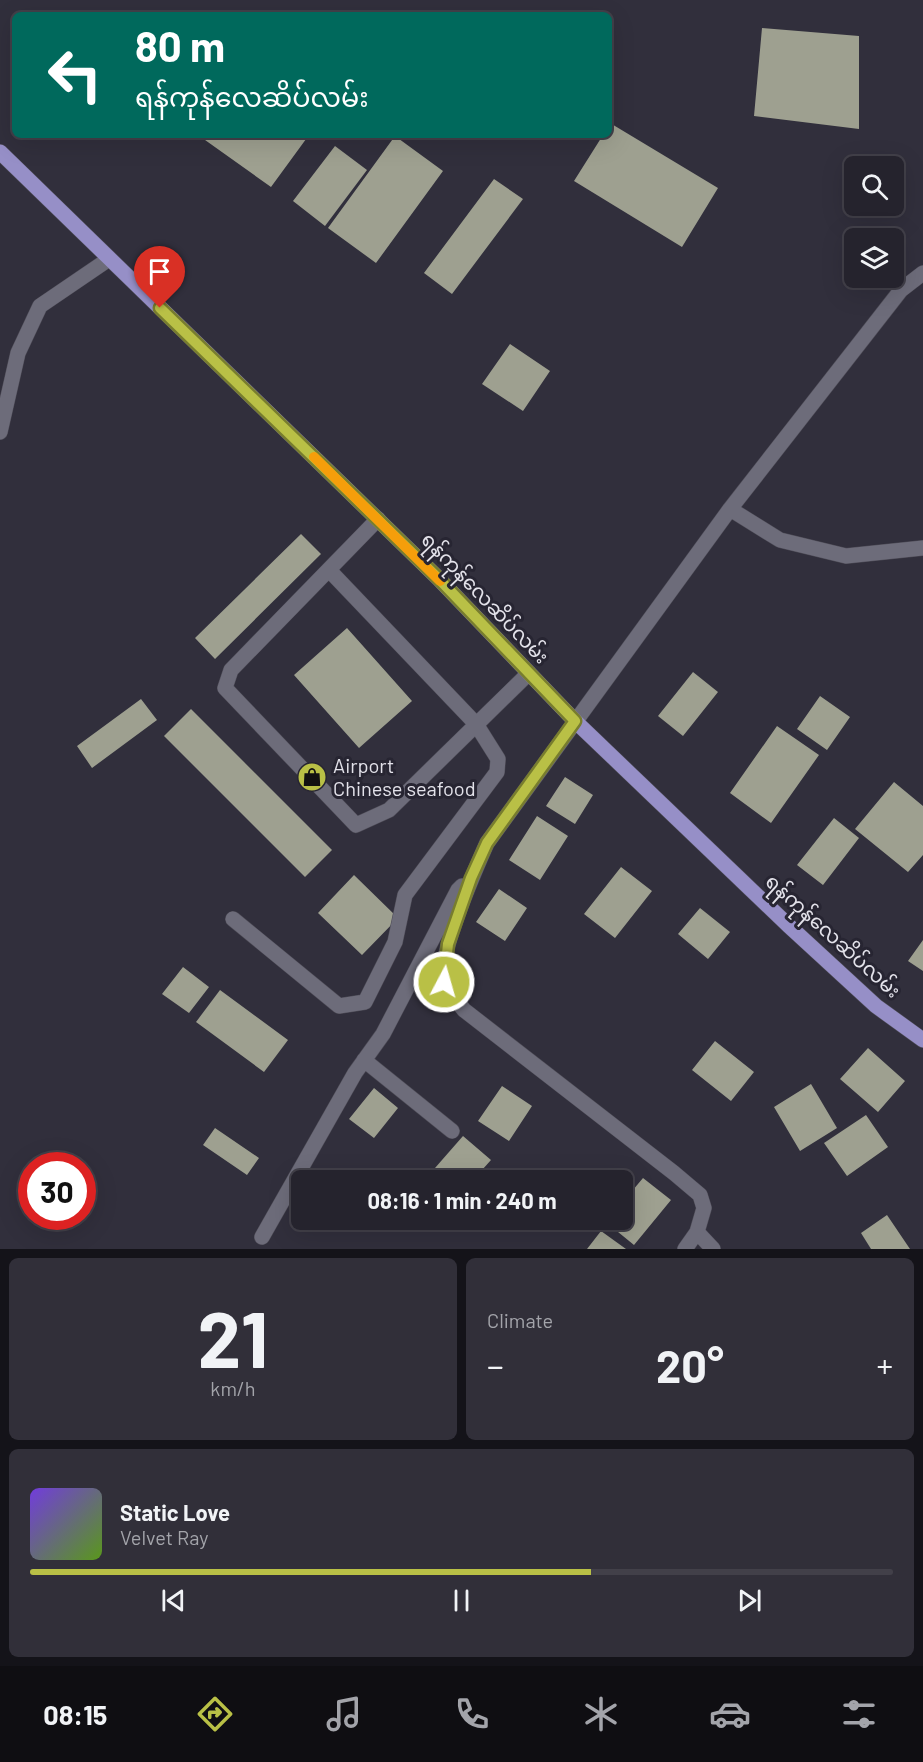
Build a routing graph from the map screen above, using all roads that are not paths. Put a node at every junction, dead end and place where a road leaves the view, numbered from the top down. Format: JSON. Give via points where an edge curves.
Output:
{"nodes":[{"id":1,"x":0,"y":152,"type":"edge"},
{"id":2,"x":110,"y":259,"type":"junction"},
{"id":3,"x":923,"y":273,"type":"edge"},
{"id":4,"x":0,"y":432,"type":"edge"},
{"id":5,"x":730,"y":509,"type":"junction"},
{"id":6,"x":378,"y":519,"type":"junction"},
{"id":7,"x":923,"y":548,"type":"edge"},
{"id":8,"x":328,"y":570,"type":"junction"},
{"id":9,"x":529,"y":673,"type":"junction"},
{"id":10,"x":575,"y":721,"type":"junction"},
{"id":11,"x":476,"y":724,"type":"junction"},
{"id":12,"x":471,"y":878,"type":"junction"},
{"id":13,"x":233,"y":919,"type":"dead end"},
{"id":14,"x":923,"y":1040,"type":"edge"},
{"id":15,"x":364,"y":1060,"type":"junction"},
{"id":16,"x":452,"y":1131,"type":"dead end"},
{"id":17,"x":697,"y":1232,"type":"junction"},
{"id":18,"x":262,"y":1237,"type":"dead end"},
{"id":19,"x":685,"y":1249,"type":"edge"},
{"id":20,"x":713,"y":1249,"type":"edge"}],
"edges":[{"from":1,"to":2,"type":"main road","name":"ရန်ကုန်လေဆိပ်လမ်း"},
{"from":2,"to":4,"type":"street","via":[[40,306],[18,353]]},
{"from":2,"to":6,"type":"main road","name":"ရန်ကုန်လေဆိပ်လမ်း"},
{"from":3,"to":5,"type":"street","via":[[901,290]]},
{"from":5,"to":7,"type":"street","via":[[780,540],[846,556]]},
{"from":5,"to":10,"type":"street"},
{"from":6,"to":8,"type":"street"},
{"from":6,"to":9,"type":"main road","name":"ရန်ကုန်လေဆိပ်လမ်း"},
{"from":8,"to":11,"type":"street"},
{"from":8,"to":11,"type":"street","via":[[231,670],[225,688],[356,825],[389,810]]},
{"from":9,"to":10,"type":"main road","name":"ရန်ကုန်လေဆိပ်လမ်း"},
{"from":9,"to":11,"type":"street"},
{"from":10,"to":12,"type":"street","via":[[487,843]]},
{"from":10,"to":14,"type":"main road","name":"ရန်ကုန်လေဆိပ်လမ်း","via":[[858,990]]},
{"from":11,"to":13,"type":"street","via":[[498,759],[497,772],[405,895],[395,942],[365,1002],[339,1006]]},
{"from":12,"to":15,"type":"street","via":[[458,890],[383,1034]]},
{"from":12,"to":17,"type":"street","via":[[448,944],[444,982],[464,1010],[700,1195],[704,1208]]},
{"from":15,"to":16,"type":"street"},
{"from":15,"to":18,"type":"street"},
{"from":17,"to":19,"type":"street"},
{"from":17,"to":20,"type":"street"}]}
